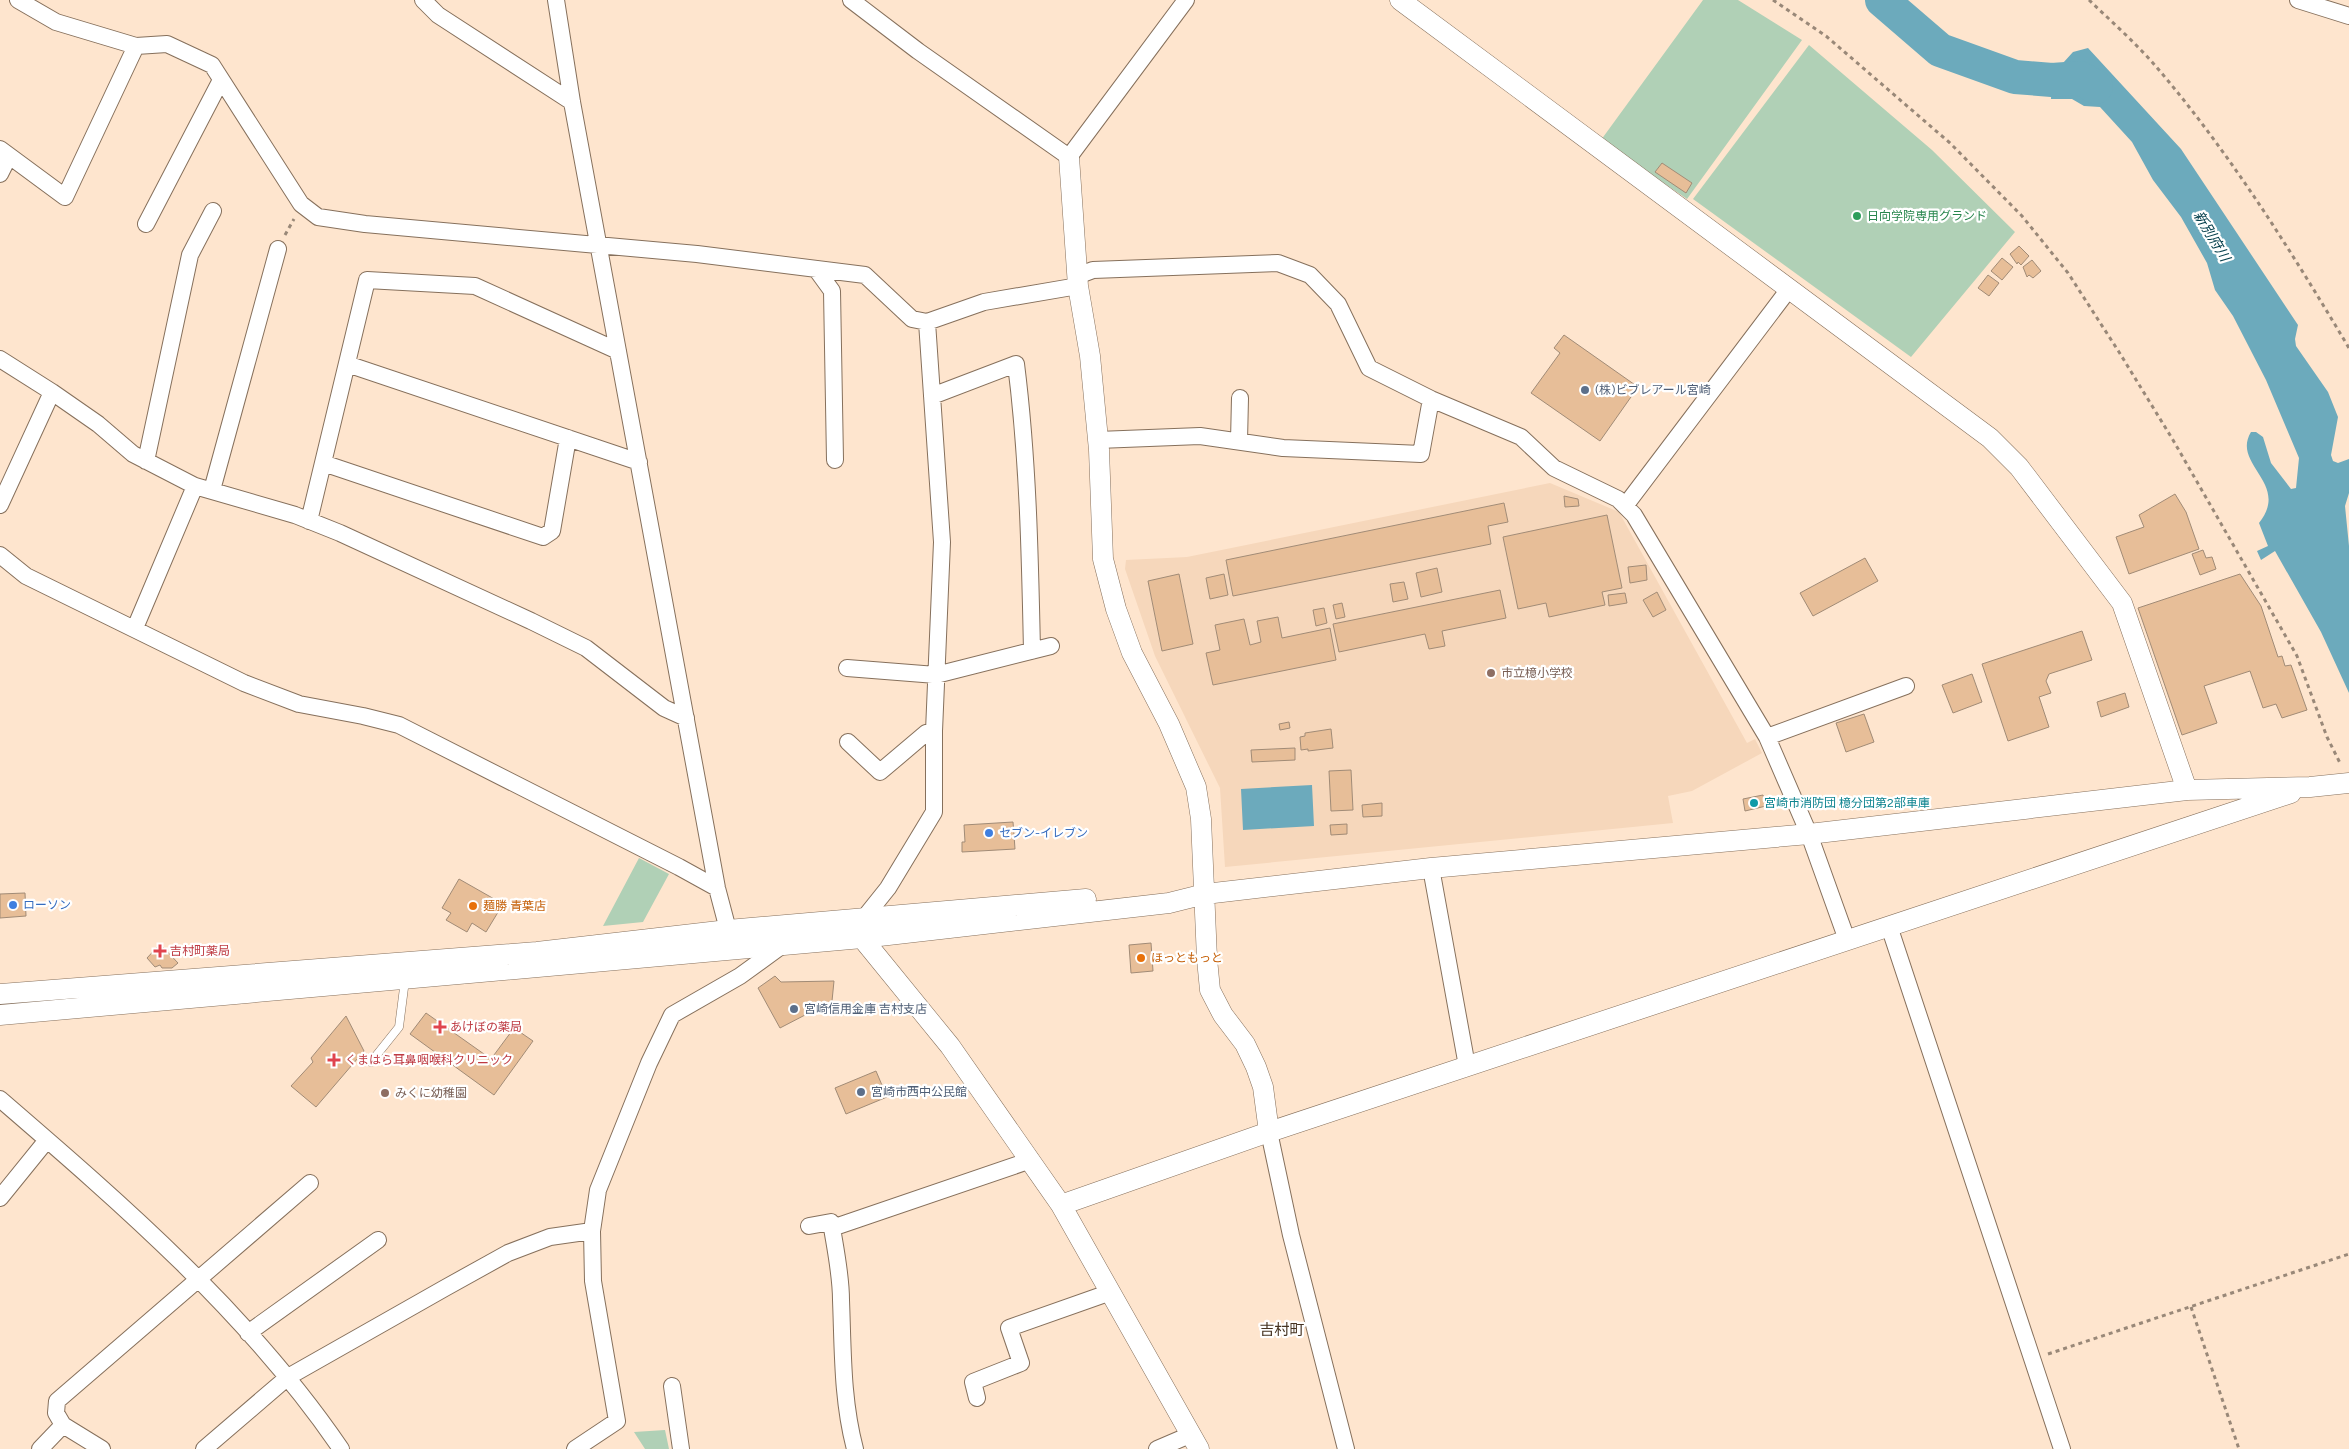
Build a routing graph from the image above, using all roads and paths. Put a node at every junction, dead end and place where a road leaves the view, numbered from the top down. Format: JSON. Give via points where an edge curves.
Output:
{"nodes":[{"id":1,"x":18,"y":0,"type":"edge"},
{"id":2,"x":423,"y":0,"type":"edge"},
{"id":3,"x":556,"y":0,"type":"edge"},
{"id":4,"x":851,"y":0,"type":"edge"},
{"id":5,"x":1186,"y":0,"type":"edge"},
{"id":6,"x":1400,"y":0,"type":"edge"},
{"id":7,"x":1773,"y":0,"type":"edge"},
{"id":8,"x":2088,"y":0,"type":"edge"},
{"id":9,"x":2298,"y":0,"type":"edge"},
{"id":10,"x":2349,"y":16,"type":"edge"},
{"id":11,"x":136,"y":46,"type":"junction"},
{"id":12,"x":221,"y":80,"type":"junction"},
{"id":13,"x":572,"y":102,"type":"junction"},
{"id":14,"x":4,"y":152,"type":"edge"},
{"id":15,"x":1069,"y":156,"type":"junction"},
{"id":16,"x":0,"y":174,"type":"edge"},
{"id":17,"x":301,"y":204,"type":"junction"},
{"id":18,"x":213,"y":211,"type":"dead end"},
{"id":19,"x":146,"y":224,"type":"dead end"},
{"id":20,"x":599,"y":246,"type":"junction"},
{"id":21,"x":278,"y":249,"type":"joint"},
{"id":22,"x":816,"y":269,"type":"junction"},
{"id":23,"x":1078,"y":281,"type":"junction"},
{"id":24,"x":1789,"y":289,"type":"junction"},
{"id":25,"x":927,"y":322,"type":"junction"},
{"id":26,"x":2349,"y":348,"type":"edge"},
{"id":27,"x":618,"y":351,"type":"junction"},
{"id":28,"x":0,"y":359,"type":"edge"},
{"id":29,"x":347,"y":364,"type":"junction"},
{"id":30,"x":52,"y":392,"type":"junction"},
{"id":31,"x":932,"y":396,"type":"junction"},
{"id":32,"x":1240,"y":398,"type":"dead end"},
{"id":33,"x":1431,"y":398,"type":"junction"},
{"id":34,"x":568,"y":438,"type":"junction"},
{"id":35,"x":1098,"y":440,"type":"junction"},
{"id":36,"x":1238,"y":441,"type":"junction"},
{"id":37,"x":835,"y":460,"type":"dead end"},
{"id":38,"x":146,"y":461,"type":"junction"},
{"id":39,"x":638,"y":462,"type":"junction"},
{"id":40,"x":323,"y":463,"type":"junction"},
{"id":41,"x":195,"y":486,"type":"junction"},
{"id":42,"x":212,"y":490,"type":"junction"},
{"id":43,"x":0,"y":505,"type":"edge"},
{"id":44,"x":1625,"y":506,"type":"junction"},
{"id":45,"x":310,"y":521,"type":"junction"},
{"id":46,"x":0,"y":555,"type":"edge"},
{"id":47,"x":135,"y":628,"type":"junction"},
{"id":48,"x":1051,"y":646,"type":"dead end"},
{"id":49,"x":1032,"y":651,"type":"junction"},
{"id":50,"x":846,"y":668,"type":"dead end"},
{"id":51,"x":936,"y":675,"type":"junction"},
{"id":52,"x":1906,"y":686,"type":"dead end"},
{"id":53,"x":686,"y":718,"type":"junction"},
{"id":54,"x":934,"y":731,"type":"junction"},
{"id":55,"x":1767,"y":737,"type":"junction"},
{"id":56,"x":848,"y":742,"type":"dead end"},
{"id":57,"x":2345,"y":775,"type":"edge"},
{"id":58,"x":2310,"y":786,"type":"junction"},
{"id":59,"x":2187,"y":790,"type":"junction"},
{"id":60,"x":1809,"y":834,"type":"junction"},
{"id":61,"x":1431,"y":868,"type":"junction"},
{"id":62,"x":717,"y":888,"type":"junction"},
{"id":63,"x":1205,"y":894,"type":"junction"},
{"id":64,"x":864,"y":918,"type":"junction"},
{"id":65,"x":1889,"y":926,"type":"junction"},
{"id":66,"x":862,"y":938,"type":"junction"},
{"id":67,"x":730,"y":939,"type":"junction"},
{"id":68,"x":1847,"y":940,"type":"junction"},
{"id":69,"x":784,"y":944,"type":"junction"},
{"id":70,"x":406,"y":978,"type":"junction"},
{"id":71,"x":0,"y":994,"type":"edge"},
{"id":72,"x":0,"y":1015,"type":"edge"},
{"id":73,"x":371,"y":1062,"type":"dead end"},
{"id":74,"x":1467,"y":1066,"type":"junction"},
{"id":75,"x":0,"y":1099,"type":"edge"},
{"id":76,"x":1269,"y":1132,"type":"junction"},
{"id":77,"x":47,"y":1140,"type":"junction"},
{"id":78,"x":1031,"y":1160,"type":"junction"},
{"id":79,"x":310,"y":1183,"type":"dead end"},
{"id":80,"x":0,"y":1198,"type":"edge"},
{"id":81,"x":1061,"y":1205,"type":"junction"},
{"id":82,"x":809,"y":1226,"type":"dead end"},
{"id":83,"x":832,"y":1228,"type":"junction"},
{"id":84,"x":592,"y":1231,"type":"junction"},
{"id":85,"x":378,"y":1240,"type":"dead end"},
{"id":86,"x":2349,"y":1254,"type":"edge"},
{"id":87,"x":197,"y":1280,"type":"junction"},
{"id":88,"x":1111,"y":1292,"type":"junction"},
{"id":89,"x":2191,"y":1307,"type":"junction"},
{"id":90,"x":248,"y":1332,"type":"junction"},
{"id":91,"x":2034,"y":1359,"type":"junction"},
{"id":92,"x":288,"y":1377,"type":"junction"},
{"id":93,"x":672,"y":1386,"type":"dead end"},
{"id":94,"x":977,"y":1398,"type":"dead end"},
{"id":95,"x":63,"y":1425,"type":"junction"},
{"id":96,"x":1196,"y":1442,"type":"edge"},
{"id":97,"x":40,"y":1449,"type":"edge"},
{"id":98,"x":102,"y":1449,"type":"edge"},
{"id":99,"x":204,"y":1449,"type":"edge"},
{"id":100,"x":341,"y":1449,"type":"edge"},
{"id":101,"x":575,"y":1449,"type":"edge"},
{"id":102,"x":681,"y":1449,"type":"edge"},
{"id":103,"x":855,"y":1449,"type":"edge"},
{"id":104,"x":1157,"y":1449,"type":"edge"},
{"id":105,"x":1346,"y":1449,"type":"edge"},
{"id":106,"x":2062,"y":1449,"type":"edge"},
{"id":107,"x":2239,"y":1449,"type":"edge"}],
"edges":[{"from":1,"to":11,"type":"street","via":[[56,22]]},
{"from":2,"to":13,"type":"street","via":[[438,15]]},
{"from":3,"to":13,"type":"street"},
{"from":4,"to":15,"type":"street"},
{"from":5,"to":15,"type":"street"},
{"from":6,"to":24,"type":"street"},
{"from":7,"to":57,"type":"path","via":[[1826,36],[1950,143],[2022,216],[2068,273],[2174,440],[2297,656]]},
{"from":8,"to":26,"type":"path","via":[[2158,68],[2203,125],[2260,204]]},
{"from":9,"to":10,"type":"street"},
{"from":11,"to":12,"type":"street","via":[[167,44],[212,65]]},
{"from":11,"to":14,"type":"street","via":[[65,197]]},
{"from":12,"to":17,"type":"street"},
{"from":12,"to":19,"type":"street"},
{"from":13,"to":20,"type":"street"},
{"from":14,"to":16,"type":"street"},
{"from":15,"to":23,"type":"street"},
{"from":17,"to":20,"type":"street","via":[[318,217],[340,221]]},
{"from":17,"to":21,"type":"path"},
{"from":18,"to":38,"type":"street","via":[[190,255]]},
{"from":20,"to":22,"type":"street"},
{"from":20,"to":27,"type":"street"},
{"from":21,"to":42,"type":"street"},
{"from":22,"to":25,"type":"street","via":[[866,275],[912,319]]},
{"from":22,"to":37,"type":"street","via":[[832,292]]},
{"from":23,"to":25,"type":"street","via":[[984,302]]},
{"from":23,"to":33,"type":"street","via":[[1094,270],[1278,263],[1310,275],[1338,304],[1369,368]]},
{"from":23,"to":35,"type":"street","via":[[1090,356]]},
{"from":24,"to":44,"type":"street"},
{"from":24,"to":59,"type":"street","via":[[1990,438],[2019,467],[2122,603]]},
{"from":25,"to":31,"type":"street"},
{"from":27,"to":29,"type":"street","via":[[474,286],[367,280]]},
{"from":27,"to":39,"type":"street"},
{"from":28,"to":30,"type":"street"},
{"from":29,"to":34,"type":"street"},
{"from":29,"to":40,"type":"street"},
{"from":30,"to":38,"type":"street"},
{"from":30,"to":43,"type":"street"},
{"from":31,"to":49,"type":"street","via":[[1016,364],[1029,514]]},
{"from":31,"to":51,"type":"street","via":[[942,542]]},
{"from":32,"to":36,"type":"street"},
{"from":33,"to":36,"type":"street","via":[[1421,454],[1283,448]]},
{"from":33,"to":44,"type":"street","via":[[1521,438],[1554,468],[1618,499]]},
{"from":34,"to":39,"type":"street"},
{"from":34,"to":40,"type":"street","via":[[552,531],[543,537]]},
{"from":35,"to":36,"type":"street","via":[[1200,436]]},
{"from":35,"to":63,"type":"street","via":[[1103,559],[1132,654],[1169,724],[1196,786],[1202,819]]},
{"from":38,"to":41,"type":"street"},
{"from":39,"to":53,"type":"street"},
{"from":40,"to":45,"type":"street"},
{"from":41,"to":42,"type":"street"},
{"from":41,"to":47,"type":"street"},
{"from":42,"to":45,"type":"street"},
{"from":44,"to":55,"type":"street","via":[[1634,515]]},
{"from":45,"to":53,"type":"street","via":[[586,648],[664,708]]},
{"from":46,"to":47,"type":"street","via":[[26,576]]},
{"from":47,"to":62,"type":"street","via":[[244,683],[299,704],[399,725]]},
{"from":48,"to":49,"type":"street"},
{"from":49,"to":51,"type":"street"},
{"from":50,"to":51,"type":"street"},
{"from":51,"to":54,"type":"street"},
{"from":52,"to":55,"type":"street"},
{"from":53,"to":62,"type":"street"},
{"from":54,"to":56,"type":"street","via":[[926,733],[880,772]]},
{"from":54,"to":64,"type":"street","via":[[934,812],[888,888]]},
{"from":55,"to":60,"type":"street"},
{"from":57,"to":58,"type":"street"},
{"from":58,"to":59,"type":"street"},
{"from":58,"to":65,"type":"street"},
{"from":59,"to":60,"type":"street"},
{"from":60,"to":61,"type":"street"},
{"from":60,"to":68,"type":"street"},
{"from":61,"to":63,"type":"street"},
{"from":61,"to":74,"type":"street"},
{"from":62,"to":67,"type":"street"},
{"from":63,"to":64,"type":"street","via":[[1170,891]]},
{"from":63,"to":66,"type":"street","via":[[1168,903]]},
{"from":63,"to":76,"type":"street","via":[[1210,990],[1256,1067]]},
{"from":64,"to":66,"type":"street"},
{"from":64,"to":67,"type":"street"},
{"from":65,"to":68,"type":"street"},
{"from":65,"to":91,"type":"street","via":[[1983,1215]]},
{"from":66,"to":69,"type":"street"},
{"from":66,"to":78,"type":"street","via":[[950,1046]]},
{"from":67,"to":69,"type":"street"},
{"from":67,"to":70,"type":"street"},
{"from":67,"to":71,"type":"street"},
{"from":68,"to":74,"type":"street"},
{"from":69,"to":84,"type":"street","via":[[740,976],[672,1015],[598,1190]]},
{"from":70,"to":72,"type":"street"},
{"from":70,"to":73,"type":"lane","via":[[399,1027]]},
{"from":74,"to":76,"type":"street"},
{"from":75,"to":77,"type":"street"},
{"from":76,"to":81,"type":"street"},
{"from":76,"to":105,"type":"street","via":[[1291,1235]]},
{"from":77,"to":80,"type":"street"},
{"from":77,"to":87,"type":"street","via":[[124,1208]]},
{"from":78,"to":81,"type":"street"},
{"from":78,"to":83,"type":"street"},
{"from":79,"to":87,"type":"street"},
{"from":81,"to":88,"type":"street"},
{"from":82,"to":83,"type":"street","via":[[831,1222]]},
{"from":83,"to":103,"type":"street","via":[[841,1298],[842,1375],[848,1424]]},
{"from":84,"to":92,"type":"street","via":[[550,1237],[508,1253]]},
{"from":84,"to":101,"type":"street","via":[[593,1281],[617,1421]]},
{"from":85,"to":90,"type":"street"},
{"from":86,"to":89,"type":"path"},
{"from":87,"to":90,"type":"street"},
{"from":87,"to":95,"type":"street","via":[[58,1401],[56,1413]]},
{"from":88,"to":94,"type":"street","via":[[1009,1328],[1021,1363],[973,1382]]},
{"from":88,"to":96,"type":"street"},
{"from":89,"to":91,"type":"path"},
{"from":89,"to":107,"type":"path"},
{"from":90,"to":92,"type":"street"},
{"from":91,"to":106,"type":"street"},
{"from":92,"to":99,"type":"street"},
{"from":92,"to":100,"type":"street"},
{"from":93,"to":102,"type":"street"},
{"from":95,"to":97,"type":"street"},
{"from":95,"to":98,"type":"street"},
{"from":96,"to":104,"type":"street"}]}
